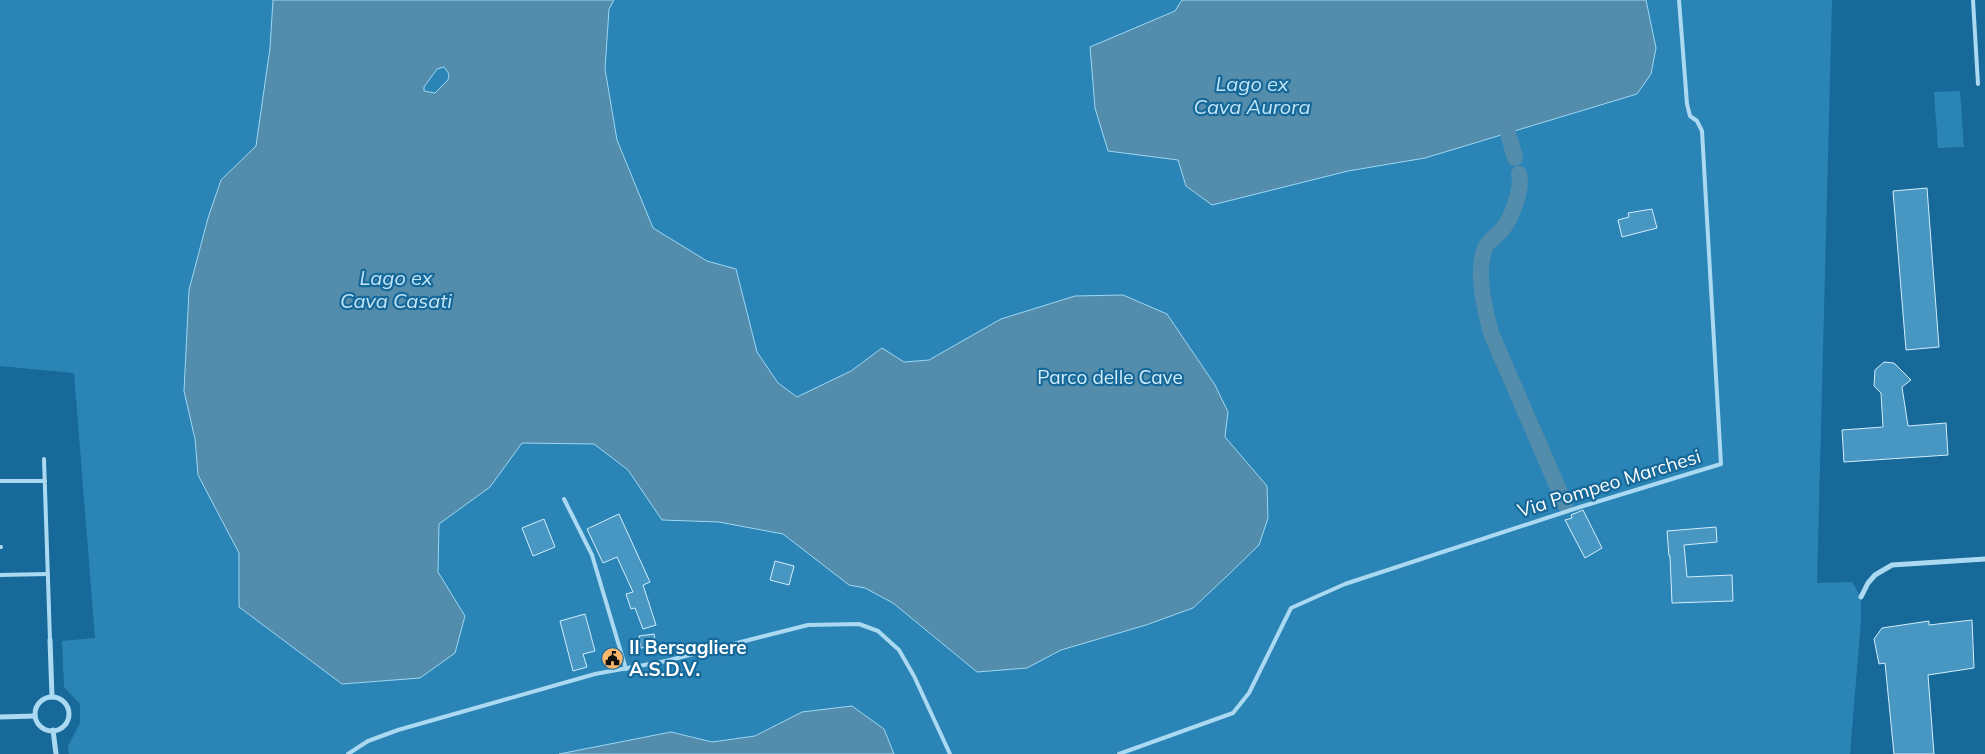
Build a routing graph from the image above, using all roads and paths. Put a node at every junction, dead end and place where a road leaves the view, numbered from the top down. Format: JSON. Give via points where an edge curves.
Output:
{"nodes":[{"id":1,"x":1679,"y":0,"type":"edge"},
{"id":2,"x":1973,"y":0,"type":"edge"},
{"id":3,"x":1978,"y":84,"type":"dead end"},
{"id":4,"x":44,"y":458,"type":"dead end"},
{"id":5,"x":0,"y":481,"type":"edge"},
{"id":6,"x":45,"y":481,"type":"junction"},
{"id":7,"x":564,"y":499,"type":"dead end"},
{"id":8,"x":1985,"y":559,"type":"edge"},
{"id":9,"x":48,"y":574,"type":"junction"},
{"id":10,"x":0,"y":575,"type":"edge"},
{"id":11,"x":1861,"y":597,"type":"dead end"},
{"id":12,"x":50,"y":640,"type":"joint"},
{"id":13,"x":626,"y":668,"type":"junction"},
{"id":14,"x":52,"y":697,"type":"junction"},
{"id":15,"x":35,"y":716,"type":"junction"},
{"id":16,"x":0,"y":717,"type":"edge"},
{"id":17,"x":53,"y":730,"type":"junction"},
{"id":18,"x":56,"y":754,"type":"edge"},
{"id":19,"x":348,"y":754,"type":"edge"},
{"id":20,"x":950,"y":754,"type":"edge"},
{"id":21,"x":1118,"y":754,"type":"edge"}],
"edges":[{"from":1,"to":21,"type":"lane","name":"Via Pompeo Marchesi","via":[[1687,104],[1690,116],[1702,131],[1721,464],[1345,584],[1291,608],[1249,692],[1233,713]]},
{"from":2,"to":3,"type":"lane"},
{"from":4,"to":6,"type":"lane"},
{"from":5,"to":6,"type":"lane"},
{"from":6,"to":9,"type":"lane"},
{"from":7,"to":13,"type":"lane","via":[[592,555]]},
{"from":8,"to":11,"type":"street","via":[[1892,565],[1875,575]]},
{"from":9,"to":10,"type":"lane"},
{"from":9,"to":12,"type":"lane"},
{"from":12,"to":14,"type":"street"},
{"from":13,"to":19,"type":"lane","via":[[398,730],[368,741]]},
{"from":13,"to":20,"type":"lane","via":[[808,625],[859,624],[878,631],[899,650]]},
{"from":14,"to":15,"type":"street","via":[[40,701]]},
{"from":14,"to":17,"type":"street","via":[[62,700],[69,713],[66,723]]},
{"from":15,"to":16,"type":"street"},
{"from":15,"to":17,"type":"street","via":[[41,727]]},
{"from":17,"to":18,"type":"street"}]}
